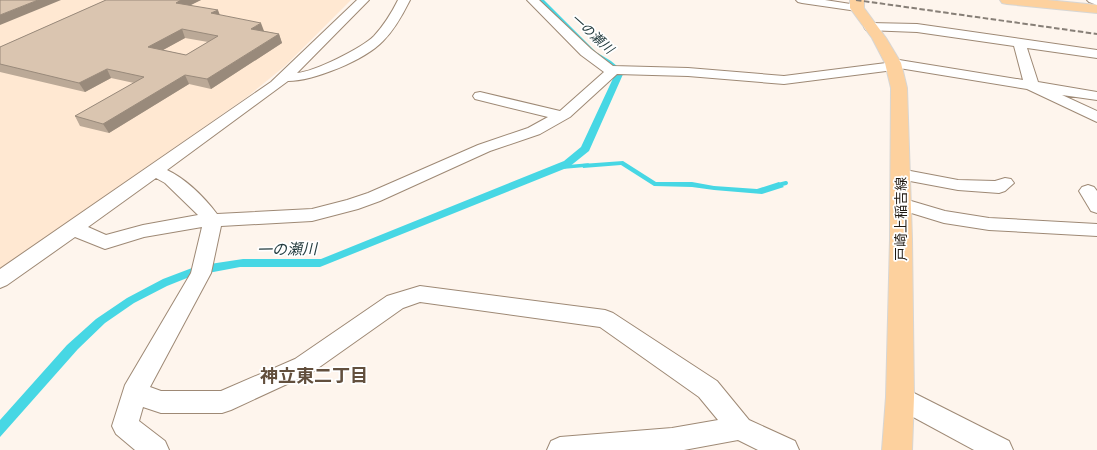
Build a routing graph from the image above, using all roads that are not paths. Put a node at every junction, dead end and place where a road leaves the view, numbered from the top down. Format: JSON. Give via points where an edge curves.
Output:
{"nodes":[{"id":1,"x":363,"y":0,"type":"edge"},
{"id":2,"x":370,"y":0,"type":"edge"},
{"id":3,"x":404,"y":0,"type":"edge"},
{"id":4,"x":533,"y":0,"type":"edge"},
{"id":5,"x":802,"y":0,"type":"edge"},
{"id":6,"x":1007,"y":0,"type":"edge"},
{"id":7,"x":1093,"y":0,"type":"edge"},
{"id":8,"x":1097,"y":2,"type":"edge"},
{"id":9,"x":857,"y":4,"type":"edge"},
{"id":10,"x":1097,"y":10,"type":"edge"},
{"id":11,"x":870,"y":27,"type":"junction"},
{"id":12,"x":1019,"y":42,"type":"junction"},
{"id":13,"x":318,"y":44,"type":"junction"},
{"id":14,"x":1097,"y":54,"type":"edge"},
{"id":15,"x":894,"y":64,"type":"junction"},
{"id":16,"x":612,"y":72,"type":"junction"},
{"id":17,"x":284,"y":77,"type":"junction"},
{"id":18,"x":1032,"y":86,"type":"junction"},
{"id":19,"x":480,"y":96,"type":"dead end"},
{"id":20,"x":1097,"y":96,"type":"edge"},
{"id":21,"x":562,"y":116,"type":"junction"},
{"id":22,"x":1097,"y":117,"type":"edge"},
{"id":23,"x":154,"y":171,"type":"junction"},
{"id":24,"x":900,"y":174,"type":"junction"},
{"id":25,"x":1005,"y":183,"type":"dead end"},
{"id":26,"x":1088,"y":191,"type":"dead end"},
{"id":27,"x":901,"y":204,"type":"junction"},
{"id":28,"x":1097,"y":207,"type":"edge"},
{"id":29,"x":213,"y":221,"type":"junction"},
{"id":30,"x":73,"y":228,"type":"junction"},
{"id":31,"x":1097,"y":230,"type":"edge"},
{"id":32,"x":0,"y":280,"type":"edge"},
{"id":33,"x":134,"y":393,"type":"junction"},
{"id":34,"x":900,"y":397,"type":"junction"},
{"id":35,"x":740,"y":428,"type":"junction"},
{"id":36,"x":156,"y":450,"type":"edge"},
{"id":37,"x":560,"y":450,"type":"edge"},
{"id":38,"x":786,"y":450,"type":"edge"},
{"id":39,"x":897,"y":450,"type":"edge"},
{"id":40,"x":1000,"y":450,"type":"edge"}],
"edges":[{"from":1,"to":13,"type":"street"},
{"from":2,"to":13,"type":"street","via":[[339,35]]},
{"from":3,"to":17,"type":"street","via":[[394,20],[377,40],[350,56],[312,73],[301,77]]},
{"from":4,"to":16,"type":"street","via":[[586,52]]},
{"from":5,"to":9,"type":"street"},
{"from":6,"to":10,"type":"main road"},
{"from":7,"to":8,"type":"street"},
{"from":9,"to":11,"type":"main road","name":"戸崎上稲吉線"},
{"from":11,"to":12,"type":"street","via":[[917,28]]},
{"from":11,"to":15,"type":"main road","name":"戸崎上稲吉線"},
{"from":12,"to":14,"type":"street"},
{"from":12,"to":18,"type":"street"},
{"from":13,"to":17,"type":"street"},
{"from":15,"to":16,"type":"street","via":[[784,80],[688,72]]},
{"from":15,"to":18,"type":"street"},
{"from":15,"to":24,"type":"main road","name":"戸崎上稲吉線","via":[[899,88]]},
{"from":16,"to":21,"type":"street"},
{"from":17,"to":23,"type":"street"},
{"from":18,"to":20,"type":"street"},
{"from":18,"to":22,"type":"street"},
{"from":19,"to":21,"type":"street"},
{"from":21,"to":29,"type":"street","via":[[534,131],[484,148],[352,205],[312,215]]},
{"from":23,"to":29,"type":"street","via":[[171,178]]},
{"from":23,"to":30,"type":"street"},
{"from":24,"to":25,"type":"street","via":[[958,185],[999,187]]},
{"from":24,"to":27,"type":"main road","name":"戸崎上稲吉線"},
{"from":26,"to":28,"type":"street"},
{"from":27,"to":31,"type":"street","via":[[944,217],[989,224]]},
{"from":27,"to":34,"type":"main road","name":"戸崎上稲吉線"},
{"from":29,"to":30,"type":"street","via":[[143,231],[104,242]]},
{"from":29,"to":33,"type":"street","via":[[201,270]]},
{"from":30,"to":32,"type":"street"},
{"from":33,"to":35,"type":"street","via":[[162,402],[222,402],[303,366],[395,302],[420,294],[605,320],[708,389]]},
{"from":33,"to":36,"type":"street","via":[[125,426]]},
{"from":34,"to":39,"type":"main road","name":"戸崎上稲吉線"},
{"from":34,"to":40,"type":"street"},
{"from":35,"to":37,"type":"street","via":[[672,440]]},
{"from":35,"to":38,"type":"street"}]}
